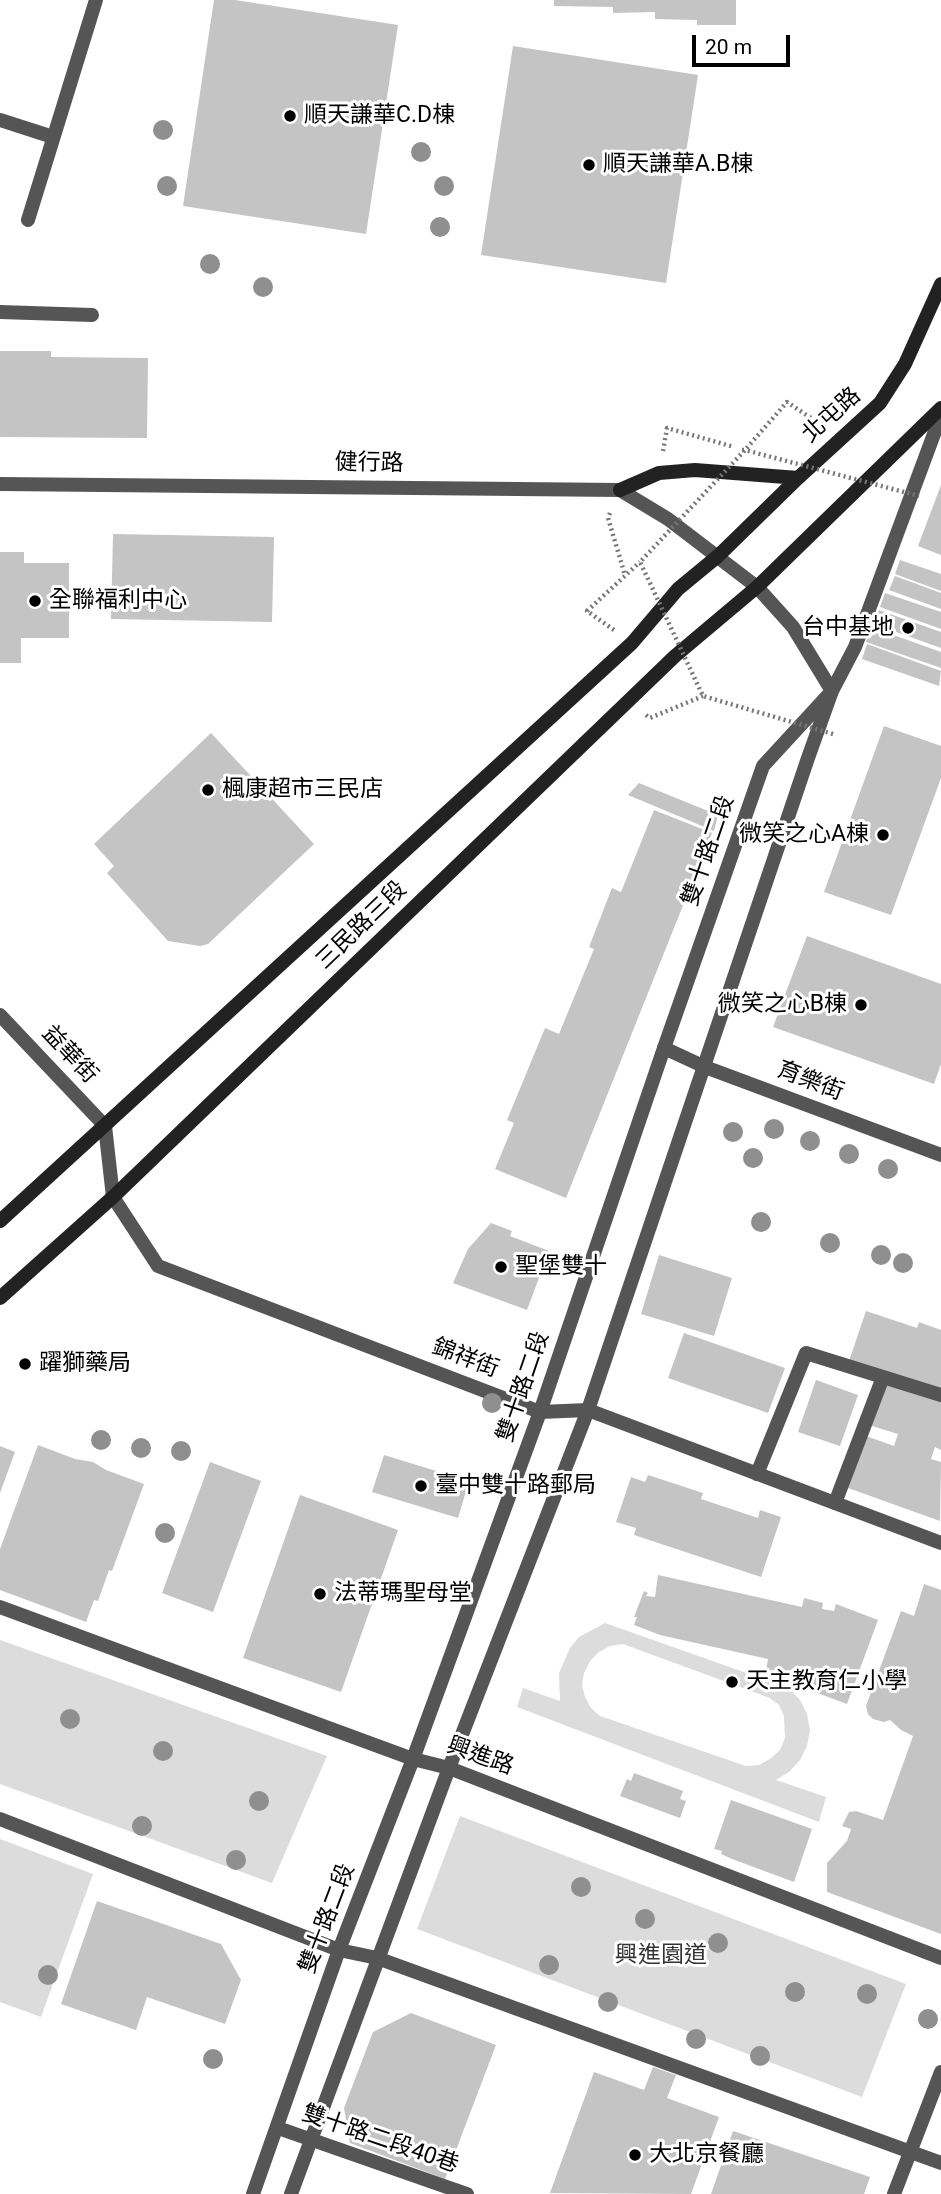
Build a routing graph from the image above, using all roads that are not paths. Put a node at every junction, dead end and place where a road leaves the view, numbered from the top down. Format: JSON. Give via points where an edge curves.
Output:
{"nodes":[{"id":1,"x":96,"y":0,"type":"edge"},
{"id":2,"x":0,"y":120,"type":"edge"},
{"id":3,"x":53,"y":137,"type":"junction"},
{"id":4,"x":28,"y":220,"type":"dead end"},
{"id":5,"x":941,"y":284,"type":"edge"},
{"id":6,"x":0,"y":312,"type":"edge"},
{"id":7,"x":92,"y":315,"type":"dead end"},
{"id":8,"x":941,"y":408,"type":"edge"},
{"id":9,"x":941,"y":415,"type":"edge"},
{"id":10,"x":798,"y":478,"type":"junction"},
{"id":11,"x":0,"y":484,"type":"edge"},
{"id":12,"x":620,"y":489,"type":"junction"},
{"id":13,"x":718,"y":556,"type":"junction"},
{"id":14,"x":757,"y":587,"type":"junction"},
{"id":15,"x":832,"y":691,"type":"junction"},
{"id":16,"x":0,"y":1015,"type":"edge"},
{"id":17,"x":664,"y":1048,"type":"junction"},
{"id":18,"x":705,"y":1067,"type":"junction"},
{"id":19,"x":105,"y":1126,"type":"junction"},
{"id":20,"x":941,"y":1155,"type":"edge"},
{"id":21,"x":113,"y":1197,"type":"junction"},
{"id":22,"x":0,"y":1221,"type":"edge"},
{"id":23,"x":0,"y":1298,"type":"edge"},
{"id":24,"x":883,"y":1377,"type":"junction"},
{"id":25,"x":941,"y":1395,"type":"edge"},
{"id":26,"x":588,"y":1410,"type":"junction"},
{"id":27,"x":540,"y":1412,"type":"junction"},
{"id":28,"x":757,"y":1474,"type":"junction"},
{"id":29,"x":835,"y":1503,"type":"junction"},
{"id":30,"x":941,"y":1543,"type":"edge"},
{"id":31,"x":0,"y":1607,"type":"edge"},
{"id":32,"x":413,"y":1759,"type":"junction"},
{"id":33,"x":449,"y":1768,"type":"junction"},
{"id":34,"x":0,"y":1819,"type":"edge"},
{"id":35,"x":339,"y":1950,"type":"junction"},
{"id":36,"x":377,"y":1958,"type":"junction"},
{"id":37,"x":941,"y":1958,"type":"edge"},
{"id":38,"x":941,"y":2072,"type":"edge"},
{"id":39,"x":278,"y":2128,"type":"junction"},
{"id":40,"x":311,"y":2140,"type":"junction"},
{"id":41,"x":911,"y":2152,"type":"junction"},
{"id":42,"x":941,"y":2163,"type":"edge"},
{"id":43,"x":253,"y":2194,"type":"edge"},
{"id":44,"x":292,"y":2194,"type":"edge"},
{"id":45,"x":467,"y":2194,"type":"edge"},
{"id":46,"x":894,"y":2194,"type":"edge"}],
"edges":[{"from":1,"to":3,"type":"street"},
{"from":2,"to":3,"type":"street"},
{"from":3,"to":4,"type":"street"},
{"from":5,"to":10,"type":"main road","name":"北屯路","via":[[905,364],[880,403]]},
{"from":6,"to":7,"type":"street"},
{"from":8,"to":14,"type":"main road"},
{"from":9,"to":15,"type":"street","name":"雙十路二段","via":[[855,647]]},
{"from":10,"to":12,"type":"main road","via":[[695,470],[659,473]]},
{"from":10,"to":13,"type":"main road","name":"北屯路"},
{"from":11,"to":12,"type":"street","name":"健行路"},
{"from":12,"to":13,"type":"street"},
{"from":13,"to":14,"type":"street"},
{"from":13,"to":19,"type":"main road","name":"三民路三段","via":[[678,589],[632,643]]},
{"from":14,"to":15,"type":"street","via":[[793,627]]},
{"from":14,"to":21,"type":"main road","name":"三民路三段","via":[[675,656]]},
{"from":15,"to":17,"type":"street","name":"雙十路二段","via":[[764,766]]},
{"from":15,"to":18,"type":"street","name":"雙十路二段"},
{"from":16,"to":19,"type":"street","name":"益華街"},
{"from":17,"to":18,"type":"street","name":"育樂街"},
{"from":17,"to":27,"type":"street","name":"雙十路二段"},
{"from":18,"to":20,"type":"street","name":"育樂街"},
{"from":18,"to":26,"type":"street","name":"雙十路二段"},
{"from":19,"to":21,"type":"street","name":"錦祥街"},
{"from":19,"to":22,"type":"main road","name":"三民路三段"},
{"from":21,"to":23,"type":"main road","name":"三民路三段"},
{"from":21,"to":27,"type":"street","name":"錦祥街","via":[[158,1265]]},
{"from":24,"to":25,"type":"street"},
{"from":24,"to":28,"type":"street","via":[[806,1353]]},
{"from":24,"to":29,"type":"street"},
{"from":26,"to":27,"type":"street","name":"錦祥街"},
{"from":26,"to":28,"type":"street","name":"錦祥街"},
{"from":26,"to":33,"type":"street","name":"雙十路二段"},
{"from":27,"to":32,"type":"street","name":"雙十路二段"},
{"from":28,"to":29,"type":"street","name":"錦祥街"},
{"from":29,"to":30,"type":"street","name":"錦祥街"},
{"from":31,"to":32,"type":"street","name":"興進路"},
{"from":32,"to":33,"type":"street","name":"興進路"},
{"from":32,"to":35,"type":"street","name":"雙十路二段"},
{"from":33,"to":36,"type":"street","name":"雙十路二段"},
{"from":33,"to":37,"type":"street","name":"興進路"},
{"from":34,"to":35,"type":"street"},
{"from":35,"to":36,"type":"street"},
{"from":35,"to":39,"type":"street","name":"雙十路二段"},
{"from":36,"to":40,"type":"street","name":"雙十路二段"},
{"from":36,"to":41,"type":"street"},
{"from":38,"to":41,"type":"street"},
{"from":39,"to":40,"type":"street","name":"雙十路二段40巷"},
{"from":39,"to":43,"type":"street","name":"雙十路二段"},
{"from":40,"to":44,"type":"street","name":"雙十路二段"},
{"from":40,"to":45,"type":"street","name":"雙十路二段40巷"},
{"from":41,"to":42,"type":"street"},
{"from":41,"to":46,"type":"street"}]}
